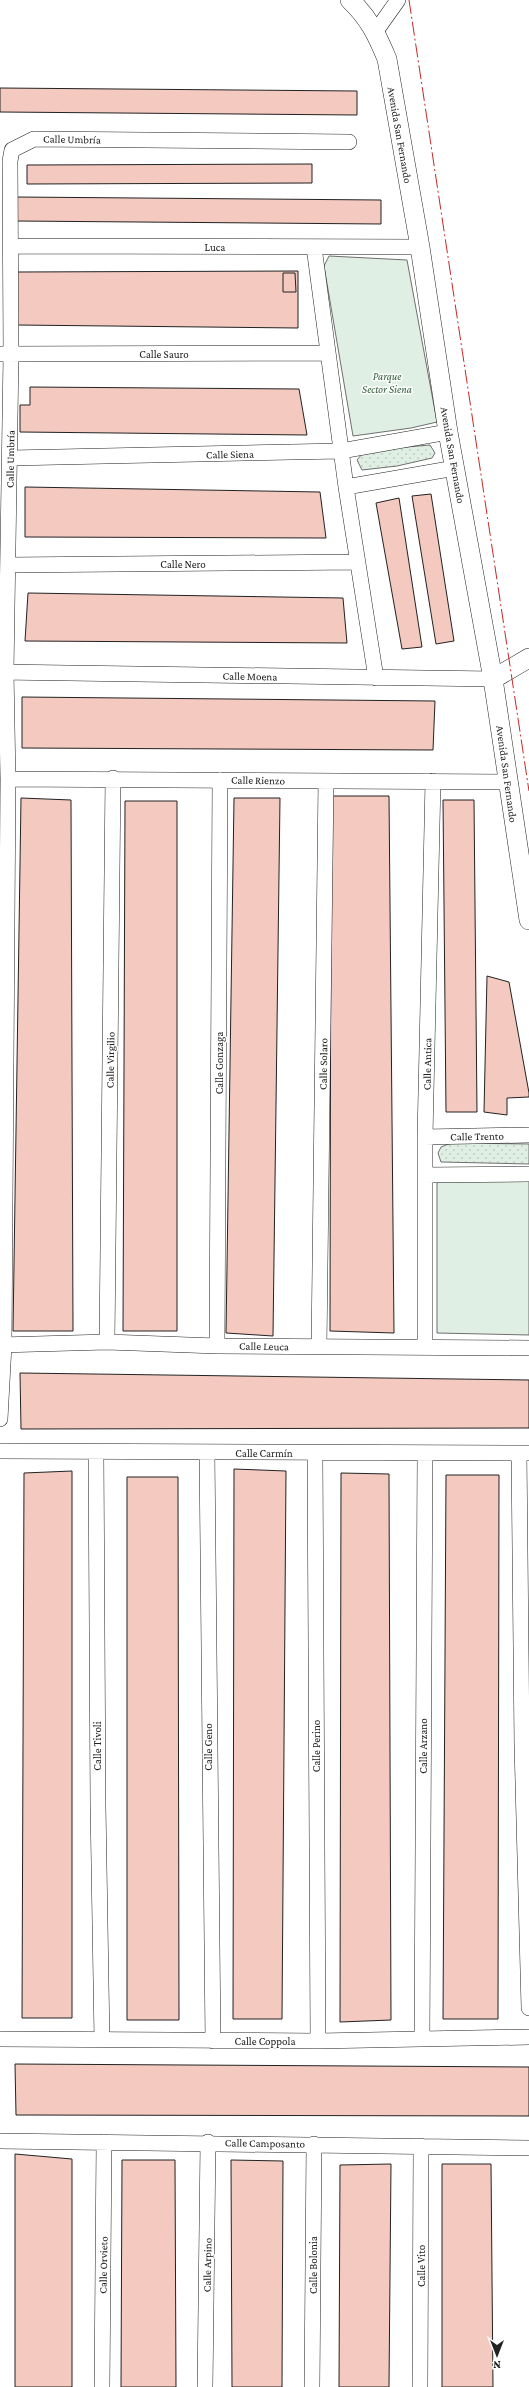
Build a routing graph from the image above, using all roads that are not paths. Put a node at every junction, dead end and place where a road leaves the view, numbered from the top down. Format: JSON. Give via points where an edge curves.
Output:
{"nodes":[{"id":1,"x":398,"y":0,"type":"edge"},
{"id":2,"x":357,"y":4,"type":"edge"},
{"id":3,"x":376,"y":31,"type":"junction"},
{"id":4,"x":349,"y":142,"type":"dead end"},
{"id":5,"x":10,"y":246,"type":"junction"},
{"id":6,"x":314,"y":247,"type":"junction"},
{"id":7,"x":420,"y":247,"type":"junction"},
{"id":8,"x":328,"y":353,"type":"junction"},
{"id":9,"x":6,"y":355,"type":"edge"},
{"id":10,"x":448,"y":432,"type":"junction"},
{"id":11,"x":341,"y":451,"type":"junction"},
{"id":12,"x":10,"y":458,"type":"junction"},
{"id":13,"x":455,"y":468,"type":"junction"},
{"id":14,"x":346,"y":487,"type":"junction"},
{"id":15,"x":357,"y":562,"type":"junction"},
{"id":16,"x":8,"y":565,"type":"junction"},
{"id":17,"x":529,"y":658,"type":"edge"},
{"id":18,"x":3,"y":672,"type":"edge"},
{"id":19,"x":376,"y":678,"type":"junction"},
{"id":20,"x":493,"y":678,"type":"junction"},
{"id":21,"x":113,"y":778,"type":"junction"},
{"id":22,"x":8,"y":779,"type":"junction"},
{"id":23,"x":220,"y":780,"type":"junction"},
{"id":24,"x":326,"y":781,"type":"junction"},
{"id":25,"x":433,"y":781,"type":"junction"},
{"id":26,"x":508,"y":782,"type":"junction"},
{"id":27,"x":529,"y":920,"type":"edge"},
{"id":28,"x":529,"y":1135,"type":"edge"},
{"id":29,"x":425,"y":1137,"type":"junction"},
{"id":30,"x":529,"y":1174,"type":"edge"},
{"id":31,"x":425,"y":1175,"type":"junction"},
{"id":32,"x":107,"y":1342,"type":"junction"},
{"id":33,"x":2,"y":1344,"type":"edge"},
{"id":34,"x":217,"y":1346,"type":"junction"},
{"id":35,"x":319,"y":1347,"type":"junction"},
{"id":36,"x":425,"y":1347,"type":"junction"},
{"id":37,"x":529,"y":1348,"type":"edge"},
{"id":38,"x":0,"y":1419,"type":"edge"},
{"id":39,"x":0,"y":1452,"type":"edge"},
{"id":40,"x":96,"y":1452,"type":"junction"},
{"id":41,"x":315,"y":1452,"type":"junction"},
{"id":42,"x":207,"y":1453,"type":"junction"},
{"id":43,"x":425,"y":1453,"type":"junction"},
{"id":44,"x":524,"y":1453,"type":"edge"},
{"id":45,"x":526,"y":1745,"type":"edge"},
{"id":46,"x":529,"y":2008,"type":"edge"},
{"id":47,"x":529,"y":2037,"type":"edge"},
{"id":48,"x":0,"y":2040,"type":"edge"},
{"id":49,"x":102,"y":2040,"type":"junction"},
{"id":50,"x":422,"y":2040,"type":"junction"},
{"id":51,"x":213,"y":2041,"type":"junction"},
{"id":52,"x":318,"y":2041,"type":"junction"},
{"id":53,"x":0,"y":2141,"type":"edge"},
{"id":54,"x":104,"y":2142,"type":"junction"},
{"id":55,"x":208,"y":2142,"type":"junction"},
{"id":56,"x":314,"y":2144,"type":"junction"},
{"id":57,"x":421,"y":2146,"type":"junction"},
{"id":58,"x":529,"y":2148,"type":"edge"},
{"id":59,"x":102,"y":2387,"type":"edge"},
{"id":60,"x":205,"y":2387,"type":"edge"},
{"id":61,"x":312,"y":2387,"type":"edge"},
{"id":62,"x":420,"y":2387,"type":"edge"}],
"edges":[{"from":1,"to":3,"type":"street"},
{"from":2,"to":3,"type":"street","name":"Avenida San Fernando"},
{"from":3,"to":7,"type":"street","name":"Avenida San Fernando","via":[[387,59]]},
{"from":4,"to":5,"type":"street","name":"Calle Umbría","via":[[34,139],[12,150]]},
{"from":5,"to":6,"type":"street","name":"Luca"},
{"from":5,"to":9,"type":"street","name":"Calle Umbría"},
{"from":6,"to":7,"type":"street","name":"Luca"},
{"from":6,"to":8,"type":"street"},
{"from":7,"to":10,"type":"street","name":"Avenida San Fernando"},
{"from":8,"to":9,"type":"street","name":"Calle Sauro"},
{"from":8,"to":11,"type":"street"},
{"from":9,"to":12,"type":"street","name":"Calle Umbría"},
{"from":10,"to":11,"type":"street","name":"Calle Siena"},
{"from":10,"to":13,"type":"street","name":"Avenida San Fernando"},
{"from":11,"to":12,"type":"street","name":"Calle Siena"},
{"from":11,"to":14,"type":"street"},
{"from":12,"to":16,"type":"street","name":"Calle Umbría"},
{"from":13,"to":14,"type":"street"},
{"from":13,"to":20,"type":"street","name":"Avenida San Fernando"},
{"from":14,"to":15,"type":"street"},
{"from":15,"to":16,"type":"street","name":"Calle Nero"},
{"from":15,"to":19,"type":"street"},
{"from":16,"to":18,"type":"street","name":"Calle Umbría"},
{"from":17,"to":20,"type":"street"},
{"from":18,"to":19,"type":"street","name":"Calle Moena"},
{"from":18,"to":22,"type":"street","name":"Calle Umbría"},
{"from":19,"to":20,"type":"street","name":"Calle Moena"},
{"from":20,"to":26,"type":"street","name":"Avenida San Fernando"},
{"from":21,"to":22,"type":"street","name":"Calle Rienzo"},
{"from":21,"to":23,"type":"street","name":"Calle Rienzo"},
{"from":21,"to":32,"type":"street","name":"Calle Virgilio"},
{"from":22,"to":33,"type":"street","name":"Calle Umbría"},
{"from":23,"to":24,"type":"street","name":"Calle Rienzo"},
{"from":23,"to":34,"type":"street","name":"Calle Gonzaga"},
{"from":24,"to":25,"type":"street","name":"Calle Rienzo"},
{"from":24,"to":35,"type":"street","name":"Calle Solaro"},
{"from":25,"to":26,"type":"street","name":"Calle Rienzo"},
{"from":25,"to":29,"type":"street","name":"Calle Antica"},
{"from":26,"to":27,"type":"street","name":"Avenida San Fernando"},
{"from":28,"to":29,"type":"street","name":"Calle Trento"},
{"from":29,"to":31,"type":"street","name":"Calle Antica"},
{"from":30,"to":31,"type":"street"},
{"from":31,"to":36,"type":"street","name":"Calle Antica"},
{"from":32,"to":33,"type":"street","name":"Calle Leuca"},
{"from":32,"to":34,"type":"street","name":"Calle Leuca"},
{"from":33,"to":38,"type":"street","name":"Calle Umbría"},
{"from":34,"to":35,"type":"street","name":"Calle Leuca"},
{"from":35,"to":36,"type":"street","name":"Calle Leuca"},
{"from":36,"to":37,"type":"street","name":"Calle Leuca"},
{"from":39,"to":40,"type":"street","name":"Calle Carmín"},
{"from":40,"to":42,"type":"street","name":"Calle Carmín"},
{"from":40,"to":49,"type":"street","name":"Calle Tivoli"},
{"from":41,"to":42,"type":"street","name":"Calle Carmín"},
{"from":41,"to":43,"type":"street","name":"Calle Carmín"},
{"from":41,"to":52,"type":"street","name":"Calle Perino"},
{"from":42,"to":51,"type":"street","name":"Calle Geno"},
{"from":43,"to":44,"type":"street","name":"Calle Carmín"},
{"from":43,"to":50,"type":"street","name":"Calle Arzano"},
{"from":44,"to":45,"type":"street"},
{"from":45,"to":46,"type":"street"},
{"from":47,"to":50,"type":"street","name":"Calle Coppola"},
{"from":48,"to":49,"type":"street","name":"Calle Coppola"},
{"from":49,"to":51,"type":"street","name":"Calle Coppola"},
{"from":50,"to":52,"type":"street","name":"Calle Coppola"},
{"from":51,"to":52,"type":"street","name":"Calle Coppola"},
{"from":53,"to":54,"type":"street","name":"Calle Camposanto"},
{"from":54,"to":55,"type":"street","name":"Calle Camposanto"},
{"from":54,"to":59,"type":"street","name":"Calle Orvieto"},
{"from":55,"to":56,"type":"street","name":"Calle Camposanto"},
{"from":55,"to":60,"type":"street","name":"Calle Arpino"},
{"from":56,"to":57,"type":"street","name":"Calle Camposanto"},
{"from":56,"to":61,"type":"street","name":"Calle Bolonia"},
{"from":57,"to":58,"type":"street","name":"Calle Camposanto"},
{"from":57,"to":62,"type":"street","name":"Calle Vito"}]}
